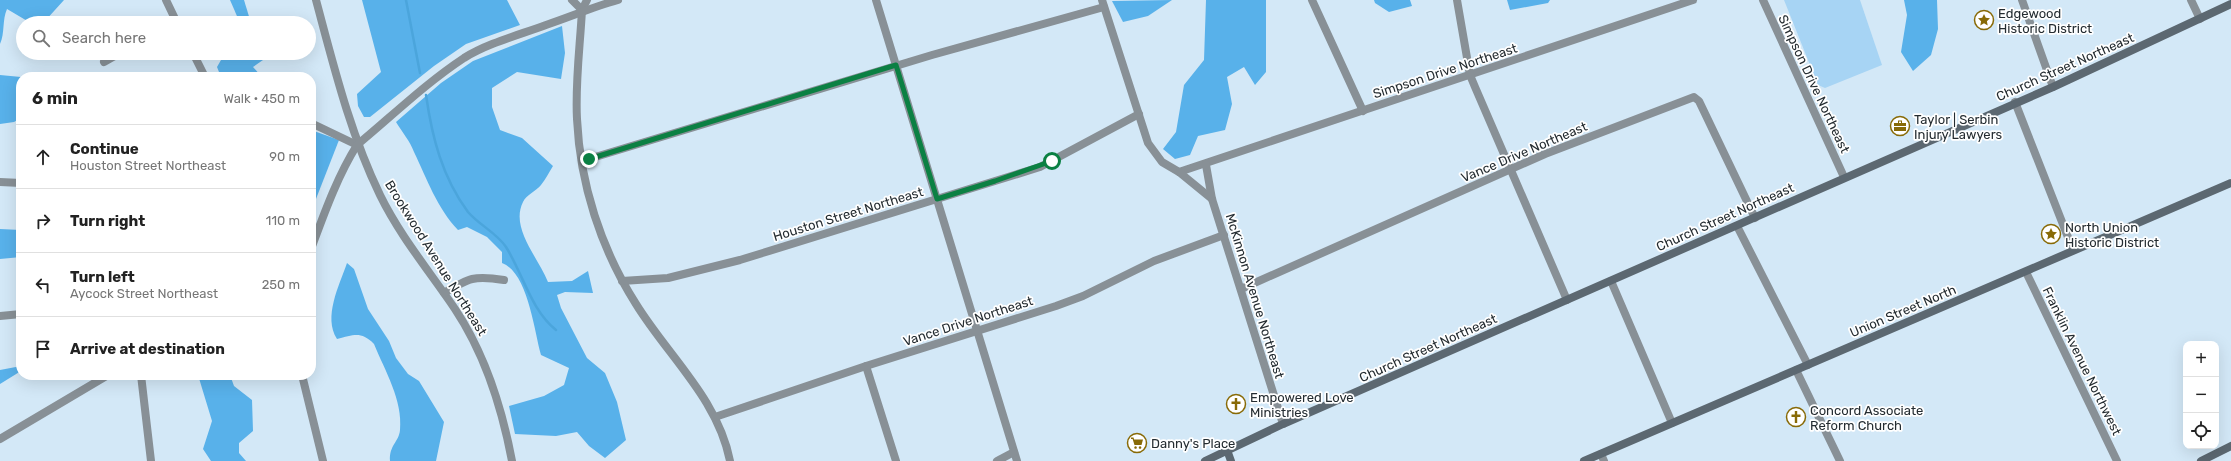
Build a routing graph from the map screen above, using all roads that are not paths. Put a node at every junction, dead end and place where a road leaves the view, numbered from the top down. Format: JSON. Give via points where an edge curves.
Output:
{"nodes":[{"id":1,"x":166,"y":0,"type":"edge"},
{"id":2,"x":316,"y":0,"type":"edge"},
{"id":3,"x":572,"y":0,"type":"edge"},
{"id":4,"x":587,"y":0,"type":"edge"},
{"id":5,"x":618,"y":0,"type":"edge"},
{"id":6,"x":876,"y":0,"type":"edge"},
{"id":7,"x":1312,"y":0,"type":"edge"},
{"id":8,"x":1457,"y":0,"type":"edge"},
{"id":9,"x":1693,"y":0,"type":"edge"},
{"id":10,"x":1763,"y":0,"type":"edge"},
{"id":11,"x":2022,"y":0,"type":"edge"},
{"id":12,"x":2191,"y":0,"type":"edge"},
{"id":13,"x":1103,"y":3,"type":"edge"},
{"id":14,"x":2231,"y":4,"type":"edge"},
{"id":15,"x":582,"y":10,"type":"junction"},
{"id":16,"x":174,"y":16,"type":"edge"},
{"id":17,"x":2200,"y":19,"type":"junction"},
{"id":18,"x":108,"y":60,"type":"edge"},
{"id":19,"x":196,"y":60,"type":"edge"},
{"id":20,"x":104,"y":62,"type":"dead end"},
{"id":21,"x":896,"y":65,"type":"junction"},
{"id":22,"x":202,"y":72,"type":"edge"},
{"id":23,"x":1470,"y":75,"type":"junction"},
{"id":24,"x":2053,"y":86,"type":"junction"},
{"id":25,"x":2015,"y":102,"type":"junction"},
{"id":26,"x":1363,"y":111,"type":"junction"},
{"id":27,"x":1138,"y":114,"type":"junction"},
{"id":28,"x":316,"y":125,"type":"edge"},
{"id":29,"x":357,"y":145,"type":"junction"},
{"id":30,"x":582,"y":161,"type":"junction"},
{"id":31,"x":1206,"y":165,"type":"junction"},
{"id":32,"x":1510,"y":170,"type":"junction"},
{"id":33,"x":1179,"y":172,"type":"junction"},
{"id":34,"x":1844,"y":177,"type":"junction"},
{"id":35,"x":0,"y":182,"type":"edge"},
{"id":36,"x":16,"y":183,"type":"edge"},
{"id":37,"x":2231,"y":183,"type":"edge"},
{"id":38,"x":937,"y":199,"type":"junction"},
{"id":39,"x":1212,"y":199,"type":"junction"},
{"id":40,"x":1755,"y":218,"type":"junction"},
{"id":41,"x":1736,"y":226,"type":"junction"},
{"id":42,"x":316,"y":236,"type":"edge"},
{"id":43,"x":1224,"y":236,"type":"junction"},
{"id":44,"x":2073,"y":250,"type":"junction"},
{"id":45,"x":2026,"y":272,"type":"junction"},
{"id":46,"x":504,"y":280,"type":"dead end"},
{"id":47,"x":622,"y":281,"type":"junction"},
{"id":48,"x":1611,"y":281,"type":"junction"},
{"id":49,"x":1241,"y":289,"type":"junction"},
{"id":50,"x":444,"y":293,"type":"junction"},
{"id":51,"x":1567,"y":300,"type":"junction"},
{"id":52,"x":16,"y":314,"type":"edge"},
{"id":53,"x":0,"y":316,"type":"edge"},
{"id":54,"x":977,"y":331,"type":"junction"},
{"id":55,"x":1808,"y":365,"type":"junction"},
{"id":56,"x":866,"y":366,"type":"junction"},
{"id":57,"x":1796,"y":370,"type":"junction"},
{"id":58,"x":100,"y":380,"type":"edge"},
{"id":59,"x":142,"y":380,"type":"edge"},
{"id":60,"x":303,"y":380,"type":"edge"},
{"id":61,"x":715,"y":417,"type":"junction"},
{"id":62,"x":1672,"y":423,"type":"junction"},
{"id":63,"x":1283,"y":424,"type":"junction"},
{"id":64,"x":0,"y":439,"type":"edge"},
{"id":65,"x":2231,"y":446,"type":"edge"},
{"id":66,"x":1227,"y":450,"type":"junction"},
{"id":67,"x":1014,"y":452,"type":"junction"},
{"id":68,"x":1603,"y":457,"type":"edge"},
{"id":69,"x":151,"y":461,"type":"edge"},
{"id":70,"x":323,"y":461,"type":"edge"},
{"id":71,"x":512,"y":461,"type":"edge"},
{"id":72,"x":730,"y":461,"type":"edge"},
{"id":73,"x":896,"y":461,"type":"edge"},
{"id":74,"x":997,"y":461,"type":"edge"},
{"id":75,"x":1017,"y":461,"type":"edge"},
{"id":76,"x":1205,"y":461,"type":"edge"},
{"id":77,"x":1231,"y":461,"type":"edge"},
{"id":78,"x":1584,"y":461,"type":"edge"},
{"id":79,"x":1840,"y":461,"type":"edge"},
{"id":80,"x":2117,"y":461,"type":"edge"},
{"id":81,"x":2202,"y":461,"type":"edge"}],
"edges":[{"from":1,"to":16,"type":"street"},
{"from":2,"to":29,"type":"street","name":"Brookwood Avenue Northeast"},
{"from":3,"to":15,"type":"street"},
{"from":4,"to":15,"type":"street"},
{"from":5,"to":15,"type":"street"},
{"from":6,"to":21,"type":"street"},
{"from":7,"to":26,"type":"street"},
{"from":8,"to":23,"type":"street"},
{"from":9,"to":23,"type":"street","name":"Simpson Drive Northeast"},
{"from":10,"to":34,"type":"street","name":"Simpson Drive Northeast"},
{"from":11,"to":24,"type":"street"},
{"from":12,"to":17,"type":"street"},
{"from":13,"to":21,"type":"street"},
{"from":13,"to":27,"type":"street"},
{"from":14,"to":17,"type":"main road","name":"Church Street Northeast"},
{"from":15,"to":29,"type":"street","via":[[571,17],[504,40],[466,57],[443,72]]},
{"from":15,"to":30,"type":"street","via":[[576,90]]},
{"from":17,"to":24,"type":"main road","name":"Church Street Northeast"},
{"from":18,"to":20,"type":"street"},
{"from":19,"to":22,"type":"street"},
{"from":21,"to":30,"type":"street"},
{"from":21,"to":38,"type":"street"},
{"from":23,"to":26,"type":"street","name":"Simpson Drive Northeast"},
{"from":23,"to":32,"type":"street"},
{"from":24,"to":25,"type":"main road","name":"Church Street Northeast"},
{"from":25,"to":34,"type":"main road","name":"Church Street Northeast"},
{"from":25,"to":44,"type":"street"},
{"from":26,"to":31,"type":"street","name":"Simpson Drive Northeast"},
{"from":27,"to":33,"type":"street","via":[[1148,143],[1156,156]]},
{"from":27,"to":38,"type":"street","name":"Houston Street Northeast","via":[[1040,167]]},
{"from":28,"to":29,"type":"street"},
{"from":29,"to":42,"type":"street","via":[[327,206]]},
{"from":29,"to":50,"type":"street","name":"Brookwood Avenue Northeast","via":[[381,197]]},
{"from":30,"to":47,"type":"street","via":[[593,213]]},
{"from":31,"to":33,"type":"street"},
{"from":31,"to":39,"type":"street","name":"McKinnon Avenue Northeast"},
{"from":32,"to":40,"type":"street","name":"Vance Drive Northeast","via":[[1694,97],[1699,101]]},
{"from":32,"to":49,"type":"street","name":"Vance Drive Northeast"},
{"from":32,"to":51,"type":"street"},
{"from":33,"to":39,"type":"street"},
{"from":34,"to":40,"type":"main road","name":"Church Street Northeast"},
{"from":35,"to":36,"type":"street"},
{"from":37,"to":44,"type":"main road","name":"Union Street North"},
{"from":38,"to":47,"type":"street","name":"Houston Street Northeast","via":[[740,260],[668,278]]},
{"from":38,"to":54,"type":"street"},
{"from":39,"to":43,"type":"street","name":"McKinnon Avenue Northeast"},
{"from":40,"to":41,"type":"main road","name":"Church Street Northeast"},
{"from":41,"to":48,"type":"main road","name":"Church Street Northeast"},
{"from":41,"to":55,"type":"street"},
{"from":43,"to":49,"type":"street","name":"McKinnon Avenue Northeast"},
{"from":43,"to":54,"type":"street","name":"Vance Drive Northeast","via":[[1154,261],[1083,296]]},
{"from":44,"to":45,"type":"main road","name":"Union Street North"},
{"from":45,"to":55,"type":"main road","name":"Union Street North"},
{"from":45,"to":80,"type":"street","name":"Franklin Avenue Northwest"},
{"from":46,"to":50,"type":"street","via":[[482,276],[467,279]]},
{"from":47,"to":61,"type":"street"},
{"from":48,"to":51,"type":"main road","name":"Church Street Northeast"},
{"from":48,"to":62,"type":"street"},
{"from":49,"to":63,"type":"street","name":"McKinnon Avenue Northeast"},
{"from":50,"to":71,"type":"street","name":"Brookwood Avenue Northeast","via":[[464,324],[487,371],[505,426]]},
{"from":51,"to":63,"type":"main road","name":"Church Street Northeast"},
{"from":52,"to":53,"type":"street"},
{"from":54,"to":56,"type":"street","name":"Vance Drive Northeast"},
{"from":54,"to":67,"type":"street"},
{"from":55,"to":57,"type":"main road","name":"Union Street North"},
{"from":56,"to":61,"type":"street","name":"Vance Drive Northeast"},
{"from":56,"to":73,"type":"street"},
{"from":57,"to":62,"type":"main road","name":"Union Street North"},
{"from":57,"to":79,"type":"street"},
{"from":58,"to":64,"type":"street"},
{"from":59,"to":69,"type":"street"},
{"from":60,"to":70,"type":"street"},
{"from":61,"to":72,"type":"street"},
{"from":62,"to":68,"type":"main road","name":"Union Street North"},
{"from":63,"to":66,"type":"main road","name":"Church Street Northeast"},
{"from":65,"to":81,"type":"main road"},
{"from":66,"to":76,"type":"main road","name":"Church Street Northeast"},
{"from":66,"to":77,"type":"main road"},
{"from":67,"to":74,"type":"street"},
{"from":67,"to":75,"type":"street"},
{"from":68,"to":78,"type":"main road","name":"Union Street North"}]}
